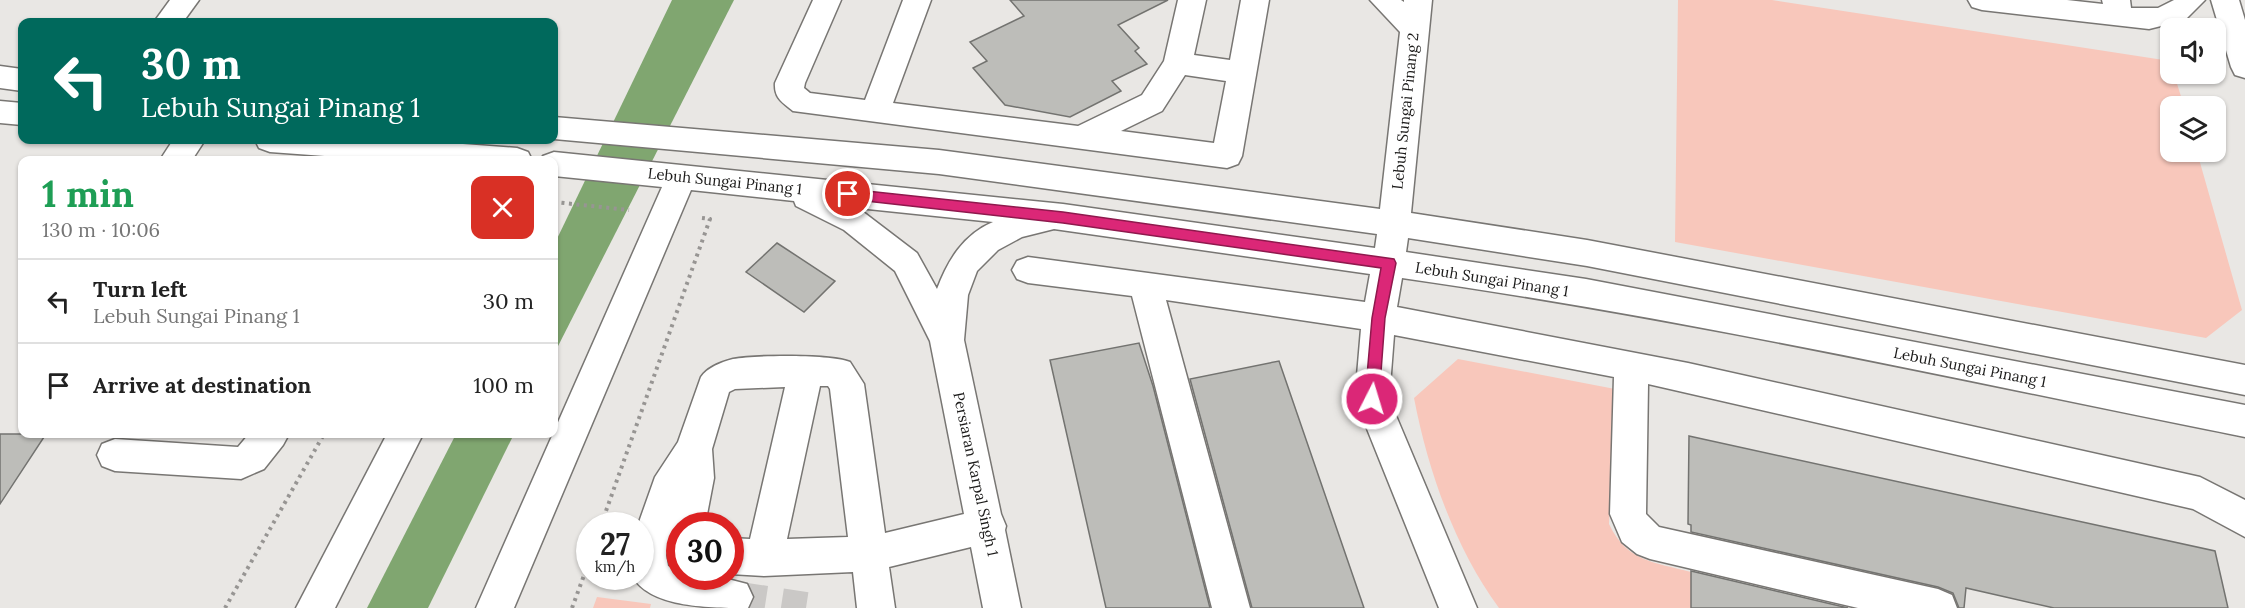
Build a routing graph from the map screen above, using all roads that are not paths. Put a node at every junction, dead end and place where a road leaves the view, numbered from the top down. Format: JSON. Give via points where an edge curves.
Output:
{"nodes":[{"id":1,"x":185,"y":0,"type":"edge"},
{"id":2,"x":827,"y":0,"type":"edge"},
{"id":3,"x":917,"y":0,"type":"edge"},
{"id":4,"x":1192,"y":0,"type":"edge"},
{"id":5,"x":1256,"y":0,"type":"edge"},
{"id":6,"x":1384,"y":0,"type":"edge"},
{"id":7,"x":1982,"y":0,"type":"edge"},
{"id":8,"x":2191,"y":0,"type":"edge"},
{"id":9,"x":2224,"y":0,"type":"edge"},
{"id":10,"x":2118,"y":8,"type":"edge"},
{"id":11,"x":1416,"y":14,"type":"edge"},
{"id":12,"x":171,"y":18,"type":"edge"},
{"id":13,"x":1178,"y":63,"type":"junction"},
{"id":14,"x":2245,"y":67,"type":"edge"},
{"id":15,"x":1242,"y":73,"type":"junction"},
{"id":16,"x":0,"y":77,"type":"edge"},
{"id":17,"x":18,"y":79,"type":"edge"},
{"id":18,"x":875,"y":111,"type":"junction"},
{"id":19,"x":0,"y":112,"type":"edge"},
{"id":20,"x":18,"y":114,"type":"edge"},
{"id":21,"x":558,"y":128,"type":"edge"},
{"id":22,"x":1082,"y":137,"type":"junction"},
{"id":23,"x":187,"y":144,"type":"edge"},
{"id":24,"x":319,"y":144,"type":"edge"},
{"id":25,"x":177,"y":156,"type":"edge"},
{"id":26,"x":468,"y":156,"type":"edge"},
{"id":27,"x":560,"y":164,"type":"edge"},
{"id":28,"x":676,"y":176,"type":"junction"},
{"id":29,"x":787,"y":187,"type":"junction"},
{"id":30,"x":1063,"y":217,"type":"junction"},
{"id":31,"x":1394,"y":223,"type":"junction"},
{"id":32,"x":1389,"y":263,"type":"junction"},
{"id":33,"x":1028,"y":270,"type":"dead end"},
{"id":34,"x":1145,"y":284,"type":"junction"},
{"id":35,"x":1378,"y":318,"type":"junction"},
{"id":36,"x":947,"y":340,"type":"junction"},
{"id":37,"x":1631,"y":366,"type":"junction"},
{"id":38,"x":806,"y":371,"type":"junction"},
{"id":39,"x":2235,"y":376,"type":"edge"},
{"id":40,"x":2207,"y":413,"type":"junction"},
{"id":41,"x":2245,"y":421,"type":"edge"},
{"id":42,"x":2245,"y":432,"type":"edge"},
{"id":43,"x":268,"y":438,"type":"edge"},
{"id":44,"x":403,"y":438,"type":"edge"},
{"id":45,"x":694,"y":449,"type":"junction"},
{"id":46,"x":115,"y":455,"type":"dead end"},
{"id":47,"x":689,"y":512,"type":"edge"},
{"id":48,"x":2245,"y":520,"type":"edge"},
{"id":49,"x":988,"y":526,"type":"junction"},
{"id":50,"x":870,"y":554,"type":"junction"},
{"id":51,"x":747,"y":557,"type":"edge"},
{"id":52,"x":734,"y":597,"type":"tunnel mouth"},
{"id":53,"x":315,"y":608,"type":"edge"},
{"id":54,"x":495,"y":608,"type":"edge"},
{"id":55,"x":876,"y":608,"type":"edge"},
{"id":56,"x":1002,"y":608,"type":"edge"},
{"id":57,"x":1231,"y":608,"type":"edge"},
{"id":58,"x":1458,"y":608,"type":"edge"},
{"id":59,"x":1938,"y":608,"type":"edge"}],
"edges":[{"from":1,"to":12,"type":"street"},
{"from":2,"to":18,"type":"street","via":[[789,92],[803,103]]},
{"from":3,"to":18,"type":"street"},
{"from":4,"to":13,"type":"street"},
{"from":5,"to":15,"type":"street"},
{"from":6,"to":11,"type":"street"},
{"from":7,"to":10,"type":"street"},
{"from":8,"to":10,"type":"street","via":[[2175,15],[2160,19]]},
{"from":9,"to":14,"type":"street"},
{"from":11,"to":31,"type":"street","name":"Lebuh Sungai Pinang 2"},
{"from":13,"to":15,"type":"street"},
{"from":13,"to":22,"type":"street","via":[[1152,103]]},
{"from":15,"to":22,"type":"street","via":[[1227,156]]},
{"from":16,"to":17,"type":"street"},
{"from":18,"to":22,"type":"street"},
{"from":19,"to":20,"type":"street"},
{"from":21,"to":31,"type":"street","via":[[939,162]]},
{"from":23,"to":25,"type":"street"},
{"from":24,"to":26,"type":"street"},
{"from":27,"to":28,"type":"street","name":"Lebuh Sungai Pinang 1"},
{"from":28,"to":29,"type":"street","name":"Lebuh Sungai Pinang 1"},
{"from":28,"to":54,"type":"street","via":[[656,213]]},
{"from":29,"to":30,"type":"street","name":"Lebuh Sungai Pinang 1"},
{"from":29,"to":36,"type":"street","name":"Persiaran Karpal Singh 1","via":[[855,220],[906,262]]},
{"from":30,"to":32,"type":"street","name":"Lebuh Sungai Pinang 1"},
{"from":30,"to":36,"type":"street","name":"Persiaran Karpal Singh 1","via":[[1033,221],[1002,232],[972,253],[953,290]]},
{"from":31,"to":32,"type":"street","name":"Lebuh Sungai Pinang 2"},
{"from":31,"to":39,"type":"street","via":[[1587,254]]},
{"from":32,"to":35,"type":"street","name":"Lebuh Sungai Pinang 2"},
{"from":32,"to":40,"type":"street","name":"Lebuh Sungai Pinang 1","via":[[1586,293]]},
{"from":33,"to":34,"type":"street"},
{"from":34,"to":35,"type":"street"},
{"from":34,"to":57,"type":"street"},
{"from":35,"to":37,"type":"street"},
{"from":35,"to":58,"type":"street","name":"Lebuh Sungai Pinang 2","via":[[1372,399]]},
{"from":36,"to":49,"type":"street","name":"Persiaran Karpal Singh 1"},
{"from":37,"to":48,"type":"street","via":[[2200,494]]},
{"from":37,"to":59,"type":"street","via":[[1628,514],[1635,530],[1650,542]]},
{"from":38,"to":45,"type":"street","via":[[733,374],[717,381]]},
{"from":38,"to":50,"type":"street","via":[[838,372],[847,384]]},
{"from":38,"to":51,"type":"street"},
{"from":40,"to":41,"type":"street","name":"Lebuh Sungai Pinang 1"},
{"from":40,"to":42,"type":"street"},
{"from":43,"to":46,"type":"street","via":[[251,458],[241,463]]},
{"from":44,"to":53,"type":"street"},
{"from":45,"to":47,"type":"street","via":[[696,478]]},
{"from":45,"to":52,"type":"street","via":[[668,489],[647,555],[652,577],[667,588]]},
{"from":49,"to":50,"type":"street"},
{"from":49,"to":56,"type":"street","name":"Persiaran Karpal Singh 1"},
{"from":50,"to":51,"type":"street"},
{"from":50,"to":55,"type":"street"}]}
